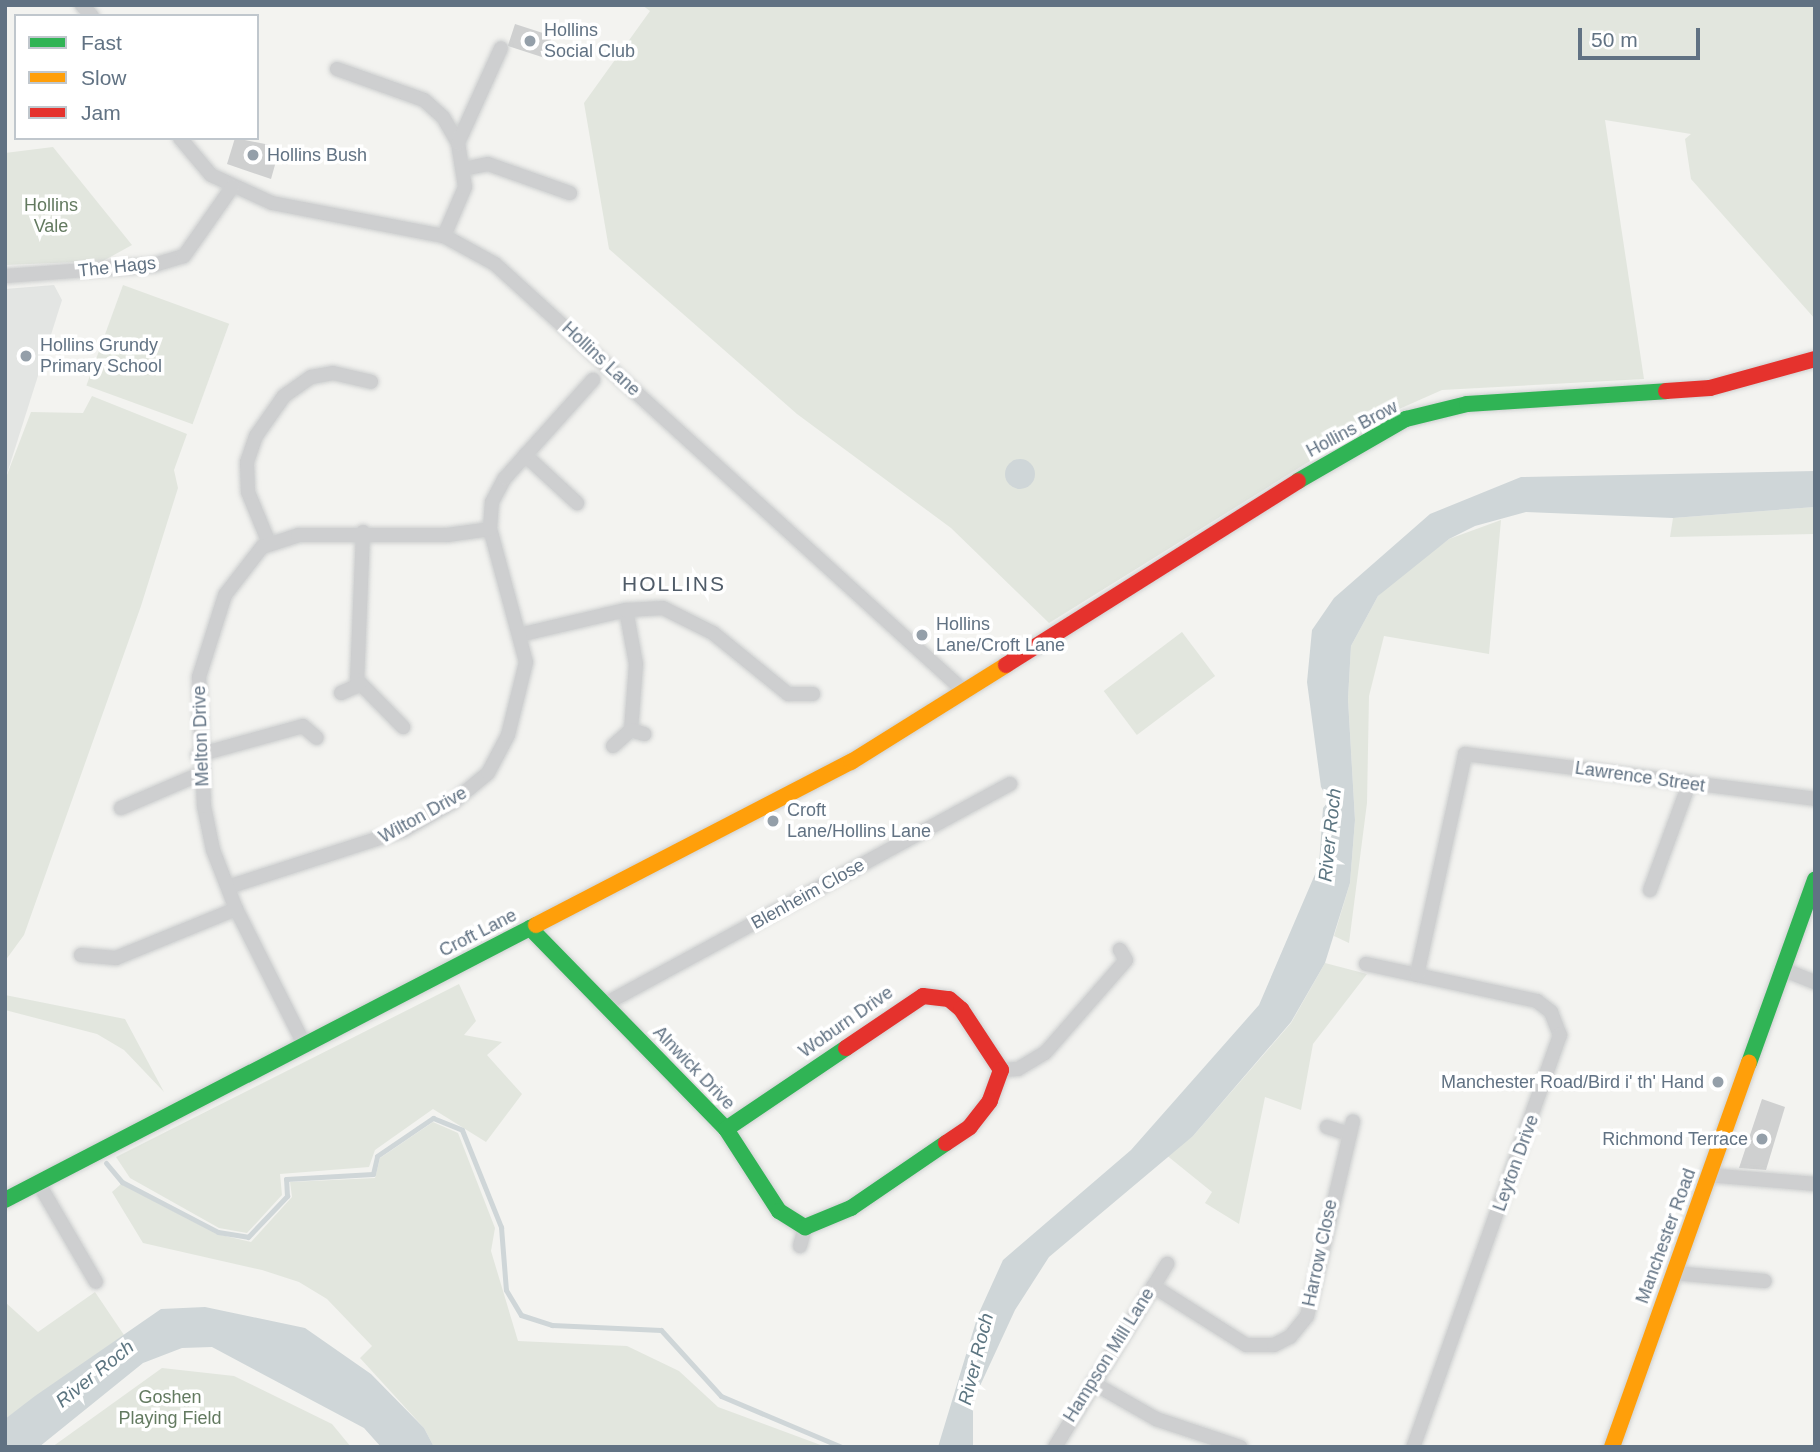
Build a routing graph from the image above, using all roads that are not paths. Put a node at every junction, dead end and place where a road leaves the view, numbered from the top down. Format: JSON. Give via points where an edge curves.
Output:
{"nodes":[{"id":1,"x":501,"y":48,"type":"dead end"},
{"id":2,"x":337,"y":69,"type":"dead end"},
{"id":3,"x":181,"y":140,"type":"edge"},
{"id":4,"x":458,"y":143,"type":"junction"},
{"id":5,"x":463,"y":169,"type":"junction"},
{"id":6,"x":233,"y":186,"type":"junction"},
{"id":7,"x":570,"y":193,"type":"dead end"},
{"id":8,"x":444,"y":236,"type":"junction"},
{"id":9,"x":5,"y":276,"type":"edge"},
{"id":10,"x":1815,"y":359,"type":"edge"},
{"id":11,"x":593,"y":380,"type":"dead end"},
{"id":12,"x":371,"y":382,"type":"dead end"},
{"id":13,"x":525,"y":455,"type":"junction"},
{"id":14,"x":577,"y":503,"type":"dead end"},
{"id":15,"x":490,"y":529,"type":"junction"},
{"id":16,"x":363,"y":532,"type":"junction"},
{"id":17,"x":269,"y":543,"type":"junction"},
{"id":18,"x":626,"y":610,"type":"junction"},
{"id":19,"x":519,"y":635,"type":"junction"},
{"id":20,"x":359,"y":685,"type":"junction"},
{"id":21,"x":964,"y":691,"type":"junction"},
{"id":22,"x":341,"y":693,"type":"dead end"},
{"id":23,"x":813,"y":694,"type":"dead end"},
{"id":24,"x":403,"y":727,"type":"dead end"},
{"id":25,"x":317,"y":738,"type":"dead end"},
{"id":26,"x":613,"y":746,"type":"dead end"},
{"id":27,"x":198,"y":755,"type":"junction"},
{"id":28,"x":200,"y":774,"type":"junction"},
{"id":29,"x":1010,"y":784,"type":"dead end"},
{"id":30,"x":1689,"y":784,"type":"junction"},
{"id":31,"x":1815,"y":799,"type":"edge"},
{"id":32,"x":121,"y":808,"type":"dead end"},
{"id":33,"x":1815,"y":880,"type":"edge"},
{"id":34,"x":228,"y":887,"type":"junction"},
{"id":35,"x":1650,"y":890,"type":"dead end"},
{"id":36,"x":236,"y":909,"type":"junction"},
{"id":37,"x":530,"y":928,"type":"junction"},
{"id":38,"x":1120,"y":950,"type":"dead end"},
{"id":39,"x":81,"y":955,"type":"dead end"},
{"id":40,"x":1366,"y":964,"type":"dead end"},
{"id":41,"x":1782,"y":969,"type":"junction"},
{"id":42,"x":1417,"y":975,"type":"junction"},
{"id":43,"x":1815,"y":982,"type":"edge"},
{"id":44,"x":606,"y":1004,"type":"junction"},
{"id":45,"x":304,"y":1044,"type":"junction"},
{"id":46,"x":1001,"y":1070,"type":"junction"},
{"id":47,"x":1328,"y":1128,"type":"dead end"},
{"id":48,"x":726,"y":1129,"type":"junction"},
{"id":49,"x":1708,"y":1175,"type":"junction"},
{"id":50,"x":39,"y":1184,"type":"junction"},
{"id":51,"x":1815,"y":1184,"type":"edge"},
{"id":52,"x":5,"y":1200,"type":"edge"},
{"id":53,"x":805,"y":1227,"type":"junction"},
{"id":54,"x":800,"y":1246,"type":"dead end"},
{"id":55,"x":1167,"y":1264,"type":"dead end"},
{"id":56,"x":1673,"y":1273,"type":"junction"},
{"id":57,"x":1765,"y":1281,"type":"dead end"},
{"id":58,"x":96,"y":1282,"type":"dead end"},
{"id":59,"x":1153,"y":1286,"type":"junction"},
{"id":60,"x":1093,"y":1383,"type":"junction"},
{"id":61,"x":1055,"y":1447,"type":"edge"},
{"id":62,"x":1240,"y":1447,"type":"edge"},
{"id":63,"x":1413,"y":1447,"type":"edge"},
{"id":64,"x":1612,"y":1447,"type":"edge"}],
"edges":[{"from":1,"to":4,"type":"street"},
{"from":2,"to":4,"type":"street","via":[[424,100],[443,117]]},
{"from":3,"to":6,"type":"street","name":"Hollins Lane","via":[[200,165]]},
{"from":4,"to":5,"type":"street"},
{"from":5,"to":7,"type":"street","via":[[488,164]]},
{"from":5,"to":8,"type":"street","via":[[465,187]]},
{"from":6,"to":8,"type":"street","name":"Hollins Lane","via":[[297,210]]},
{"from":6,"to":9,"type":"street","name":"The Hags","via":[[184,256],[155,265]]},
{"from":8,"to":21,"type":"street","name":"Hollins Lane","via":[[472,248],[517,283]]},
{"from":10,"to":21,"type":"main road","name":"Hollins Brow","via":[[1710,388],[1467,404],[1406,419],[1328,462]]},
{"from":11,"to":13,"type":"street"},
{"from":12,"to":17,"type":"street","via":[[332,373],[311,377],[284,396],[261,428],[246,476],[258,525]]},
{"from":13,"to":14,"type":"street"},
{"from":13,"to":15,"type":"street","via":[[492,502]]},
{"from":15,"to":16,"type":"street","via":[[447,535]]},
{"from":15,"to":19,"type":"street","name":"Wilton Drive"},
{"from":16,"to":17,"type":"street","via":[[325,531]]},
{"from":16,"to":20,"type":"street"},
{"from":17,"to":27,"type":"street","name":"Melton Drive","via":[[238,575],[213,623],[199,677]]},
{"from":18,"to":19,"type":"street"},
{"from":18,"to":23,"type":"street","via":[[675,611],[713,633],[788,694]]},
{"from":18,"to":26,"type":"street","via":[[636,664],[638,732]]},
{"from":19,"to":34,"type":"street","name":"Wilton Drive","via":[[526,662],[515,714],[499,756],[472,788],[411,827],[369,845]]},
{"from":20,"to":22,"type":"street"},
{"from":20,"to":24,"type":"street"},
{"from":21,"to":37,"type":"main road","name":"Croft Lane","via":[[850,762]]},
{"from":25,"to":27,"type":"street","via":[[303,726]]},
{"from":27,"to":28,"type":"street","name":"Melton Drive"},
{"from":28,"to":32,"type":"street"},
{"from":28,"to":34,"type":"street","name":"Melton Drive","via":[[208,831]]},
{"from":29,"to":44,"type":"street","name":"Blenheim Close"},
{"from":30,"to":31,"type":"street","name":"Lawrence Street"},
{"from":30,"to":35,"type":"street"},
{"from":30,"to":42,"type":"street","name":"Lawrence Street","via":[[1465,754]]},
{"from":33,"to":41,"type":"main road","name":"Manchester Road"},
{"from":34,"to":36,"type":"street","name":"Melton Drive"},
{"from":36,"to":39,"type":"street","via":[[116,958]]},
{"from":36,"to":45,"type":"street","name":"Melton Drive"},
{"from":37,"to":44,"type":"main road","name":"Alnwick Drive"},
{"from":37,"to":45,"type":"main road","name":"Croft Lane"},
{"from":38,"to":46,"type":"street","via":[[1126,960],[1045,1053],[1017,1069]]},
{"from":40,"to":42,"type":"street","name":"Leyton Drive"},
{"from":41,"to":43,"type":"street"},
{"from":41,"to":49,"type":"main road","name":"Manchester Road"},
{"from":42,"to":63,"type":"street","name":"Leyton Drive","via":[[1537,1001],[1551,1012],[1560,1035]]},
{"from":44,"to":48,"type":"main road","name":"Alnwick Drive"},
{"from":45,"to":50,"type":"main road","name":"Croft Lane"},
{"from":46,"to":48,"type":"main road","name":"Woburn Drive","via":[[961,1009],[949,999],[923,996]]},
{"from":46,"to":53,"type":"main road","via":[[990,1101],[970,1127],[851,1208]]},
{"from":47,"to":59,"type":"street","name":"Harrow Close","via":[[1351,1128],[1307,1316],[1290,1337],[1264,1347],[1245,1345]]},
{"from":48,"to":53,"type":"main road","name":"Alnwick Drive","via":[[779,1210]]},
{"from":49,"to":51,"type":"street"},
{"from":49,"to":56,"type":"main road","name":"Manchester Road"},
{"from":50,"to":52,"type":"main road","name":"Croft Lane"},
{"from":50,"to":58,"type":"street"},
{"from":53,"to":54,"type":"street"},
{"from":55,"to":59,"type":"street","name":"Hampson Mill Lane"},
{"from":56,"to":57,"type":"street"},
{"from":56,"to":64,"type":"main road","name":"Manchester Road"},
{"from":59,"to":60,"type":"street","name":"Hampson Mill Lane"},
{"from":60,"to":61,"type":"street","name":"Hampson Mill Lane"},
{"from":60,"to":62,"type":"street","via":[[1156,1419]]}]}
